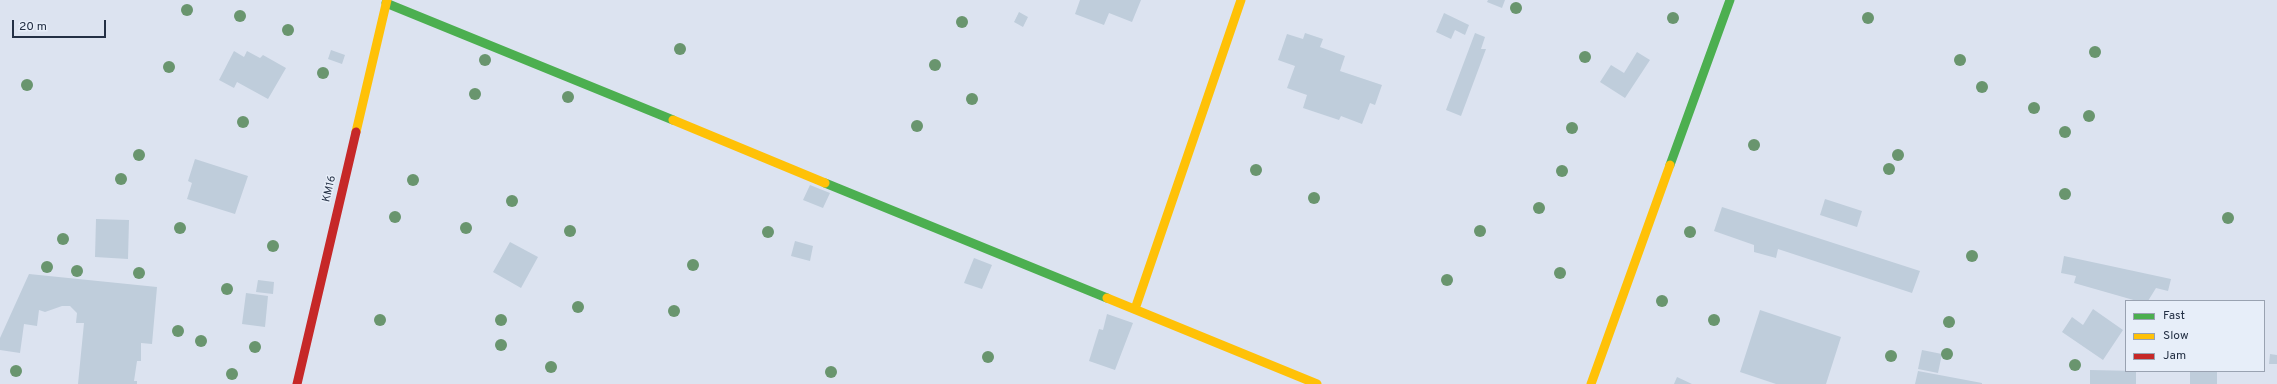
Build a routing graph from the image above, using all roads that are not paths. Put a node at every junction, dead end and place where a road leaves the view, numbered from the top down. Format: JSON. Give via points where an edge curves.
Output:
{"nodes":[{"id":1,"x":1241,"y":0,"type":"edge"},
{"id":2,"x":1730,"y":0,"type":"edge"},
{"id":3,"x":387,"y":1,"type":"edge"},
{"id":4,"x":1135,"y":309,"type":"junction"},
{"id":5,"x":297,"y":384,"type":"edge"},
{"id":6,"x":1317,"y":384,"type":"edge"},
{"id":7,"x":1591,"y":384,"type":"edge"}],
"edges":[{"from":1,"to":4,"type":"street"},
{"from":2,"to":7,"type":"street"},
{"from":3,"to":4,"type":"street"},
{"from":3,"to":5,"type":"street","name":"KM16"},
{"from":4,"to":6,"type":"street"}]}
